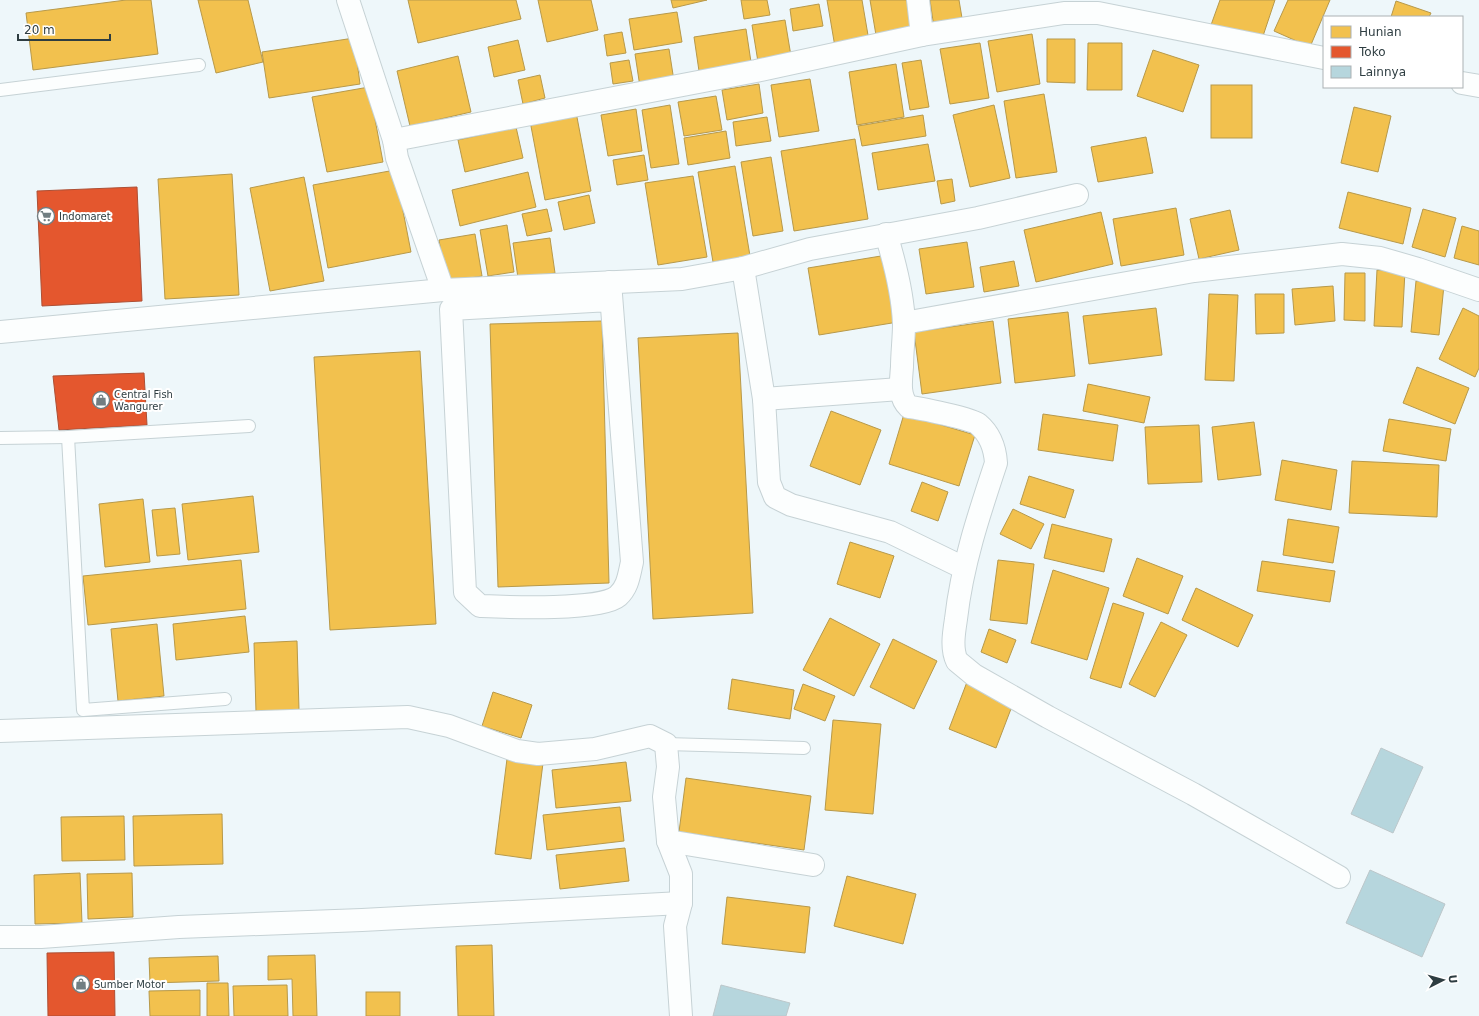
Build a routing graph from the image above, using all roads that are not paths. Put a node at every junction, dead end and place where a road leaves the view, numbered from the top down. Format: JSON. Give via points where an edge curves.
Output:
{"nodes":[{"id":1,"x":348,"y":0,"type":"edge"},
{"id":2,"x":918,"y":0,"type":"edge"},
{"id":3,"x":922,"y":35,"type":"junction"},
{"id":4,"x":1323,"y":58,"type":"edge"},
{"id":5,"x":199,"y":65,"type":"dead end"},
{"id":6,"x":1463,"y":83,"type":"edge"},
{"id":7,"x":1479,"y":86,"type":"edge"},
{"id":8,"x":0,"y":90,"type":"edge"},
{"id":9,"x":394,"y":140,"type":"junction"},
{"id":10,"x":1077,"y":195,"type":"dead end"},
{"id":11,"x":886,"y":234,"type":"junction"},
{"id":12,"x":743,"y":268,"type":"junction"},
{"id":13,"x":443,"y":290,"type":"junction"},
{"id":14,"x":1479,"y":290,"type":"edge"},
{"id":15,"x":610,"y":291,"type":"junction"},
{"id":16,"x":904,"y":323,"type":"junction"},
{"id":17,"x":0,"y":332,"type":"edge"},
{"id":18,"x":900,"y":389,"type":"junction"},
{"id":19,"x":764,"y":400,"type":"junction"},
{"id":20,"x":249,"y":426,"type":"dead end"},
{"id":21,"x":68,"y":437,"type":"junction"},
{"id":22,"x":0,"y":438,"type":"edge"},
{"id":23,"x":964,"y":568,"type":"junction"},
{"id":24,"x":225,"y":699,"type":"dead end"},
{"id":25,"x":0,"y":731,"type":"edge"},
{"id":26,"x":666,"y":744,"type":"junction"},
{"id":27,"x":804,"y":748,"type":"dead end"},
{"id":28,"x":668,"y":841,"type":"junction"},
{"id":29,"x":813,"y":865,"type":"dead end"},
{"id":30,"x":1339,"y":877,"type":"dead end"},
{"id":31,"x":681,"y":903,"type":"junction"},
{"id":32,"x":0,"y":937,"type":"edge"},
{"id":33,"x":681,"y":1016,"type":"edge"}],
"edges":[{"from":1,"to":9,"type":"street"},
{"from":2,"to":3,"type":"street"},
{"from":3,"to":4,"type":"street","via":[[1064,12],[1098,13]]},
{"from":3,"to":9,"type":"street","via":[[756,71]]},
{"from":5,"to":8,"type":"lane"},
{"from":6,"to":7,"type":"street"},
{"from":9,"to":13,"type":"street","via":[[397,158]]},
{"from":10,"to":11,"type":"street","via":[[978,218]]},
{"from":11,"to":12,"type":"street","via":[[810,249]]},
{"from":11,"to":16,"type":"street","via":[[893,256]]},
{"from":12,"to":15,"type":"street"},
{"from":12,"to":19,"type":"street"},
{"from":13,"to":15,"type":"street"},
{"from":13,"to":17,"type":"street"},
{"from":14,"to":16,"type":"street","via":[[1380,258],[1342,254],[1194,271]]},
{"from":15,"to":15,"type":"street","via":[[632,562],[626,585],[617,597],[592,605],[480,606],[465,592],[451,309]]},
{"from":16,"to":18,"type":"street"},
{"from":18,"to":19,"type":"street"},
{"from":18,"to":23,"type":"street","via":[[909,407],[978,423],[994,446],[996,463]]},
{"from":19,"to":23,"type":"street","via":[[769,482],[775,497],[791,505],[890,532]]},
{"from":20,"to":21,"type":"lane"},
{"from":21,"to":22,"type":"lane"},
{"from":21,"to":24,"type":"lane","via":[[83,710]]},
{"from":23,"to":30,"type":"street","via":[[953,639],[955,657],[959,665],[1080,736],[1193,794]]},
{"from":25,"to":26,"type":"street","via":[[408,717],[449,726],[517,751],[538,754],[595,749],[650,736]]},
{"from":26,"to":27,"type":"lane"},
{"from":26,"to":28,"type":"street","via":[[668,767],[664,797]]},
{"from":28,"to":29,"type":"street"},
{"from":28,"to":31,"type":"street","via":[[681,874]]},
{"from":31,"to":32,"type":"street","via":[[179,927],[42,938]]},
{"from":31,"to":33,"type":"street","via":[[675,926]]}]}
